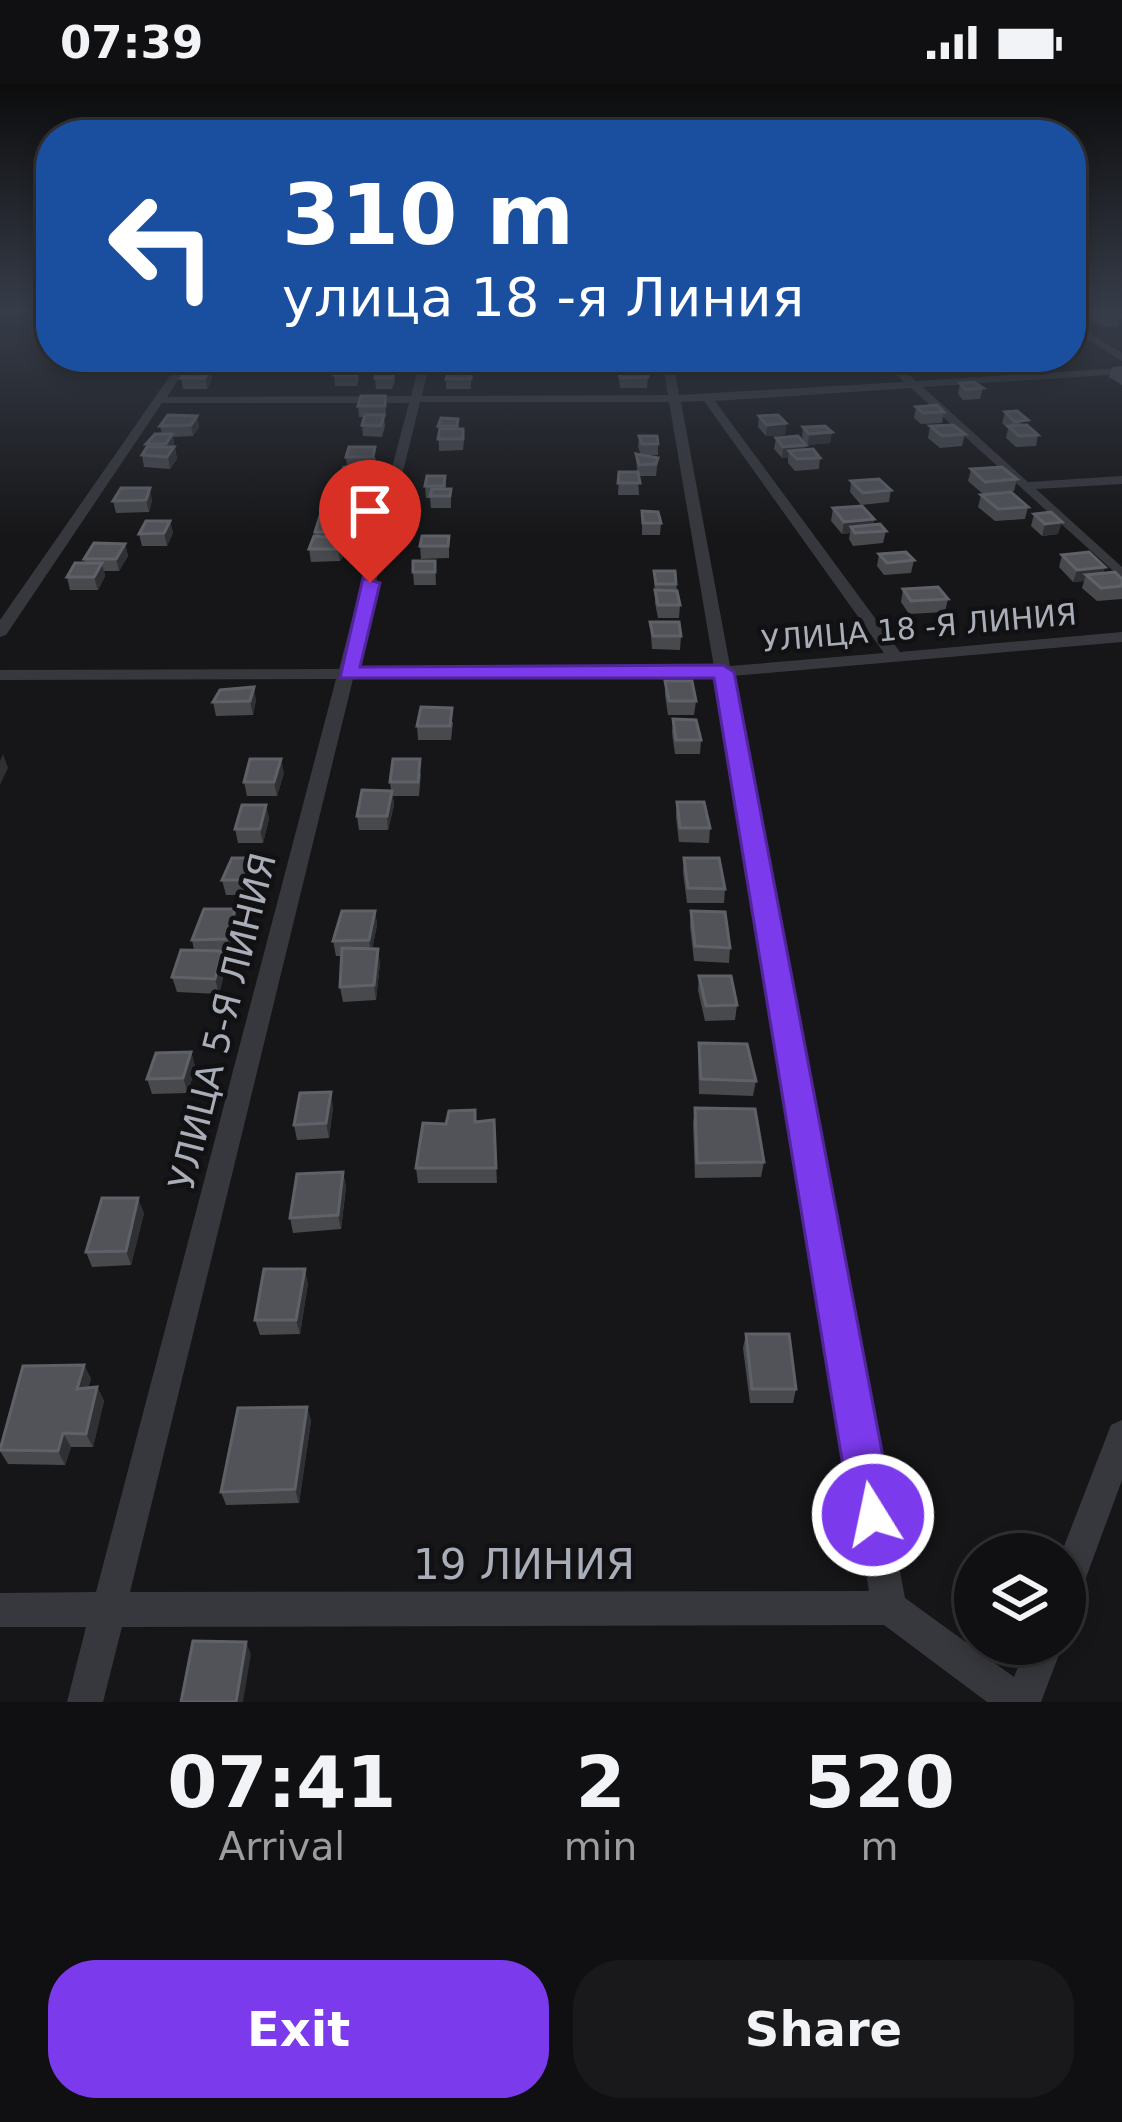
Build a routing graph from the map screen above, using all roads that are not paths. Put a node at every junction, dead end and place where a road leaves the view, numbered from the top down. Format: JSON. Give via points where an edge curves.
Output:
{"nodes":[{"id":1,"x":167,"y":387,"type":"edge"},
{"id":2,"x":417,"y":387,"type":"edge"},
{"id":3,"x":673,"y":387,"type":"edge"},
{"id":4,"x":890,"y":387,"type":"edge"},
{"id":5,"x":916,"y":387,"type":"edge"},
{"id":6,"x":707,"y":398,"type":"junction"},
{"id":7,"x":676,"y":399,"type":"junction"},
{"id":8,"x":158,"y":400,"type":"junction"},
{"id":9,"x":414,"y":400,"type":"junction"},
{"id":10,"x":1122,"y":480,"type":"edge"},
{"id":11,"x":1027,"y":486,"type":"junction"},
{"id":12,"x":1122,"y":575,"type":"edge"},
{"id":13,"x":0,"y":632,"type":"edge"},
{"id":14,"x":1122,"y":637,"type":"edge"},
{"id":15,"x":896,"y":656,"type":"junction"},
{"id":16,"x":723,"y":672,"type":"junction"},
{"id":17,"x":348,"y":674,"type":"junction"},
{"id":18,"x":0,"y":675,"type":"edge"},
{"id":19,"x":1122,"y":1436,"type":"edge"},
{"id":20,"x":1086,"y":1533,"type":"edge"},
{"id":21,"x":889,"y":1608,"type":"junction"},
{"id":22,"x":0,"y":1610,"type":"edge"},
{"id":23,"x":109,"y":1611,"type":"junction"},
{"id":24,"x":1036,"y":1665,"type":"edge"},
{"id":25,"x":85,"y":1702,"type":"edge"},
{"id":26,"x":1021,"y":1702,"type":"edge"}],
"edges":[{"from":1,"to":8,"type":"street"},
{"from":2,"to":9,"type":"street","name":"УЛИЦА 5-Я ЛИНИЯ"},
{"from":3,"to":7,"type":"street"},
{"from":4,"to":6,"type":"street"},
{"from":5,"to":11,"type":"street"},
{"from":6,"to":7,"type":"street"},
{"from":6,"to":15,"type":"street"},
{"from":7,"to":9,"type":"street"},
{"from":7,"to":16,"type":"street"},
{"from":8,"to":9,"type":"street"},
{"from":8,"to":13,"type":"street"},
{"from":9,"to":17,"type":"street","name":"УЛИЦА 5-Я ЛИНИЯ"},
{"from":10,"to":11,"type":"street"},
{"from":11,"to":12,"type":"street"},
{"from":14,"to":15,"type":"street","name":"УЛИЦА 18 -Я ЛИНИЯ"},
{"from":15,"to":16,"type":"street","name":"УЛИЦА 18 -Я ЛИНИЯ"},
{"from":16,"to":17,"type":"street","name":"УЛИЦА 18 -Я ЛИНИЯ"},
{"from":16,"to":21,"type":"street"},
{"from":17,"to":18,"type":"street","name":"УЛИЦА 18 -Я ЛИНИЯ"},
{"from":17,"to":23,"type":"street","name":"УЛИЦА 5-Я ЛИНИЯ"},
{"from":19,"to":20,"type":"street"},
{"from":21,"to":23,"type":"street","name":"19 ЛИНИЯ"},
{"from":21,"to":26,"type":"street"},
{"from":22,"to":23,"type":"street","name":"19 ЛИНИЯ"},
{"from":23,"to":25,"type":"street","name":"УЛИЦА 5-Я ЛИНИЯ"},
{"from":24,"to":26,"type":"street"}]}
